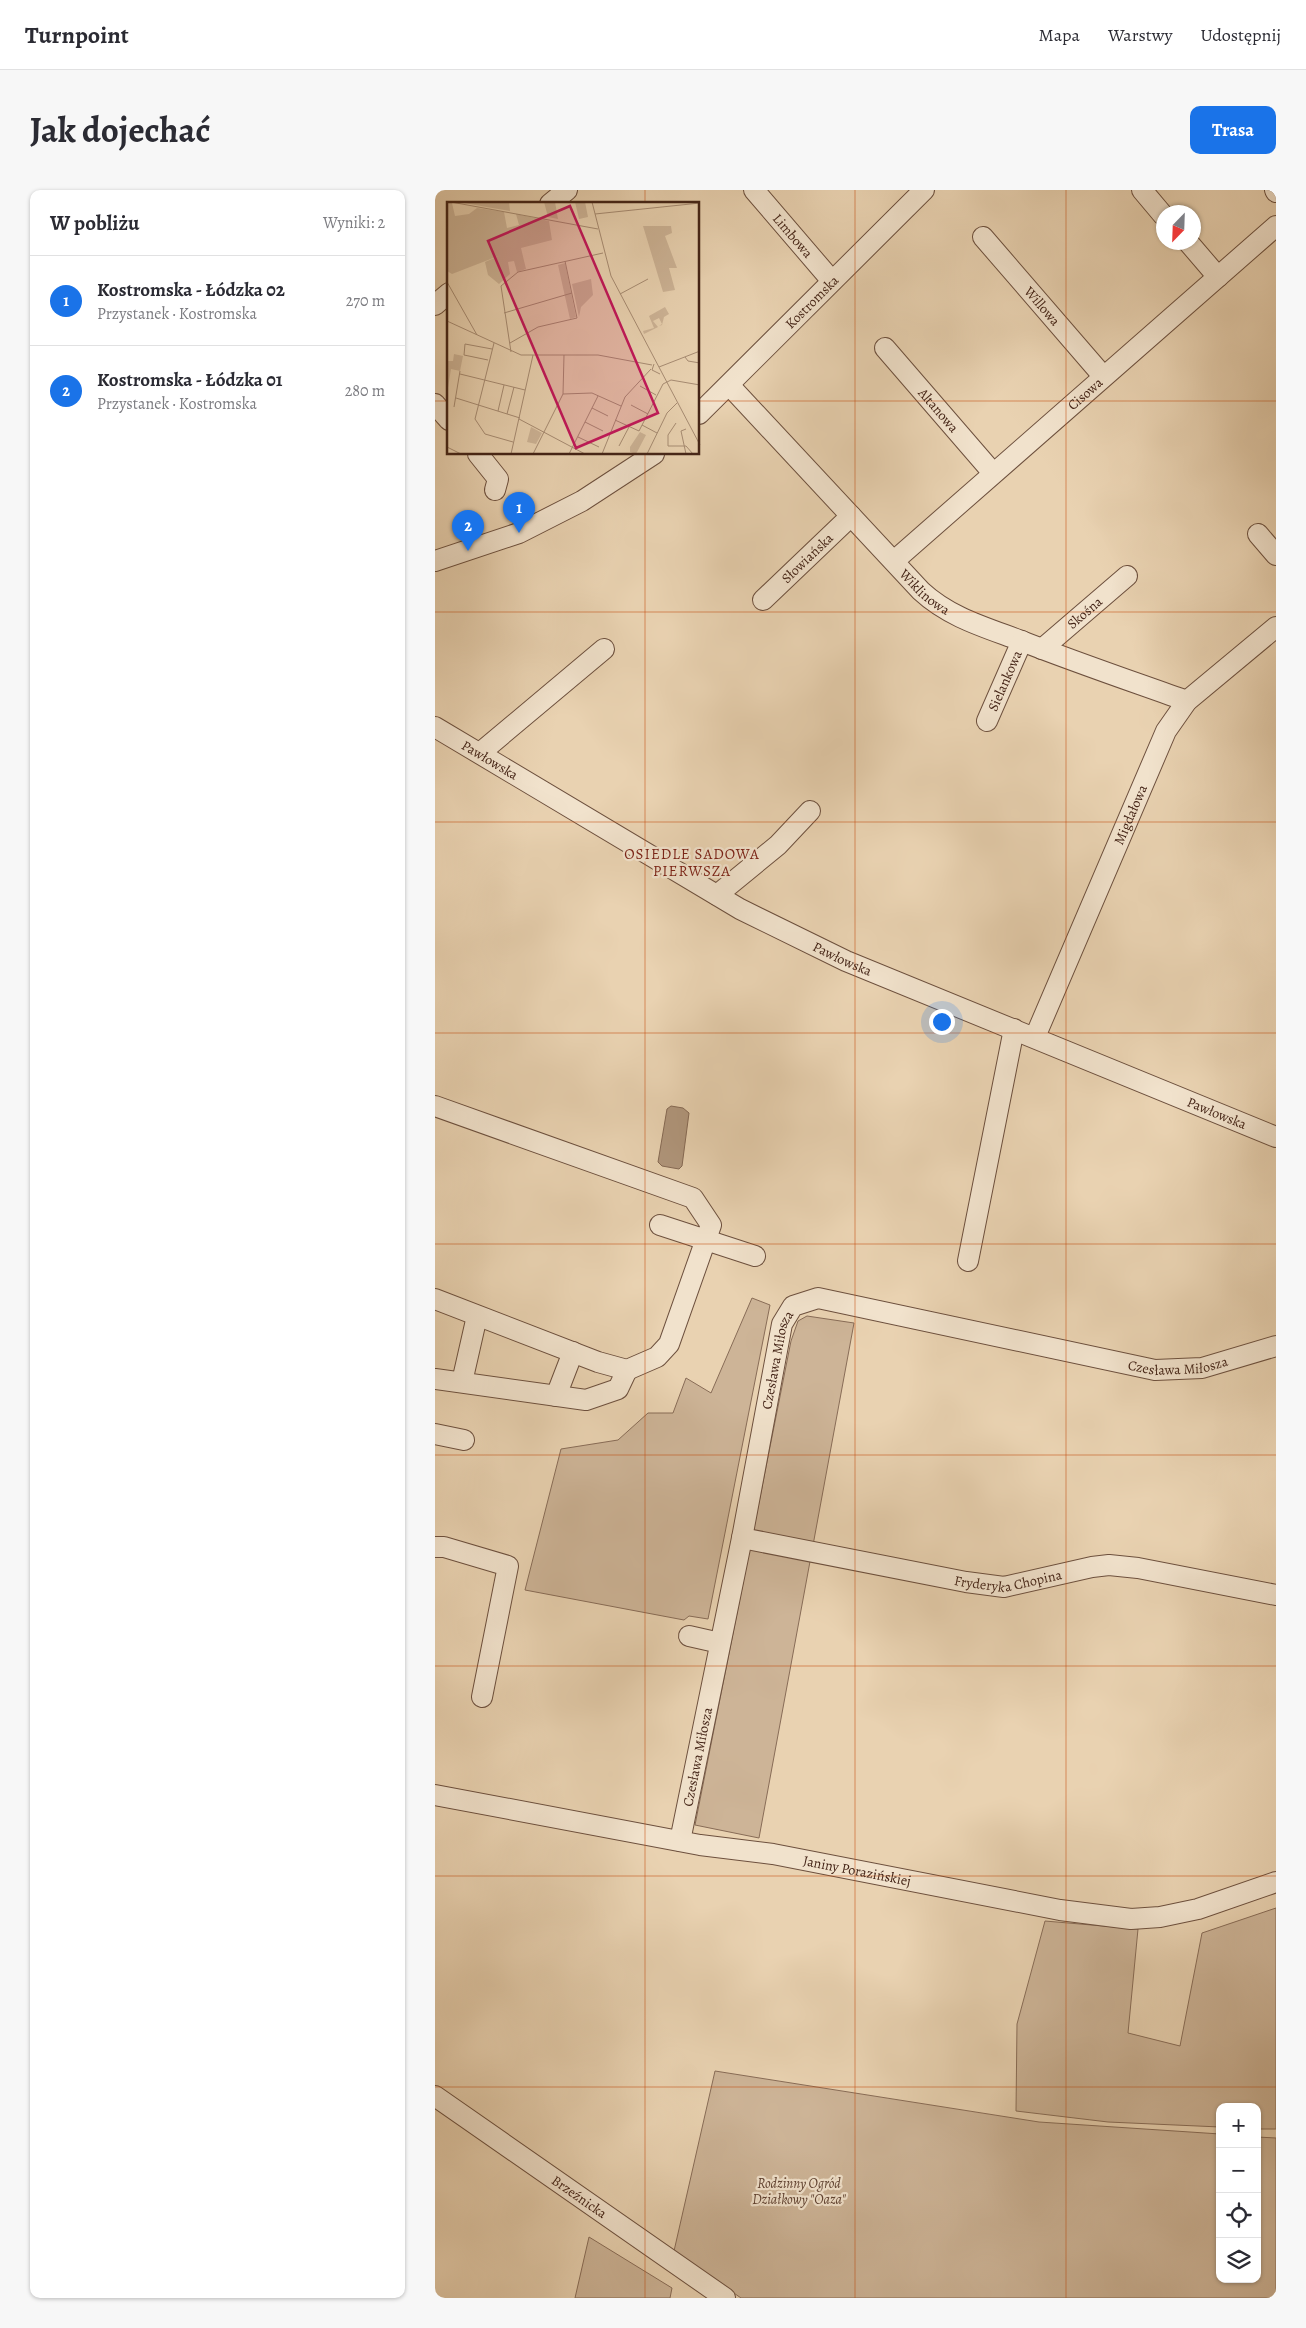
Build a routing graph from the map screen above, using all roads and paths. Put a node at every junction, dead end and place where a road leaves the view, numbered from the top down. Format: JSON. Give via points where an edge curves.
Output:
{"nodes":[{"id":1,"x":567,"y":190,"type":"edge"},
{"id":2,"x":754,"y":190,"type":"edge"},
{"id":3,"x":924,"y":190,"type":"edge"},
{"id":4,"x":1141,"y":190,"type":"edge"},
{"id":5,"x":552,"y":202,"type":"edge"},
{"id":6,"x":1156,"y":207,"type":"edge"},
{"id":7,"x":1276,"y":226,"type":"edge"},
{"id":8,"x":983,"y":237,"type":"dead end"},
{"id":9,"x":1195,"y":250,"type":"edge"},
{"id":10,"x":1218,"y":277,"type":"junction"},
{"id":11,"x":832,"y":282,"type":"junction"},
{"id":12,"x":447,"y":294,"type":"edge"},
{"id":13,"x":435,"y":305,"type":"edge"},
{"id":14,"x":885,"y":348,"type":"dead end"},
{"id":15,"x":1103,"y":376,"type":"junction"},
{"id":16,"x":729,"y":385,"type":"junction"},
{"id":17,"x":435,"y":404,"type":"edge"},
{"id":18,"x":700,"y":413,"type":"edge"},
{"id":19,"x":447,"y":418,"type":"edge"},
{"id":20,"x":479,"y":455,"type":"edge"},
{"id":21,"x":653,"y":455,"type":"edge"},
{"id":22,"x":993,"y":473,"type":"junction"},
{"id":23,"x":495,"y":490,"type":"dead end"},
{"id":24,"x":851,"y":516,"type":"junction"},
{"id":25,"x":1258,"y":534,"type":"dead end"},
{"id":26,"x":1276,"y":555,"type":"edge"},
{"id":27,"x":435,"y":561,"type":"edge"},
{"id":28,"x":894,"y":562,"type":"junction"},
{"id":29,"x":1127,"y":576,"type":"dead end"},
{"id":30,"x":763,"y":600,"type":"dead end"},
{"id":31,"x":1276,"y":627,"type":"edge"},
{"id":32,"x":1022,"y":641,"type":"junction"},
{"id":33,"x":604,"y":649,"type":"dead end"},
{"id":34,"x":1042,"y":649,"type":"junction"},
{"id":35,"x":1187,"y":701,"type":"junction"},
{"id":36,"x":987,"y":721,"type":"dead end"},
{"id":37,"x":435,"y":727,"type":"edge"},
{"id":38,"x":480,"y":753,"type":"junction"},
{"id":39,"x":810,"y":811,"type":"dead end"},
{"id":40,"x":717,"y":895,"type":"junction"},
{"id":41,"x":1014,"y":1028,"type":"junction"},
{"id":42,"x":1035,"y":1037,"type":"junction"},
{"id":43,"x":436,"y":1111,"type":"edge"},
{"id":44,"x":1276,"y":1137,"type":"edge"},
{"id":45,"x":660,"y":1225,"type":"dead end"},
{"id":46,"x":706,"y":1240,"type":"junction"},
{"id":47,"x":755,"y":1256,"type":"dead end"},
{"id":48,"x":967,"y":1261,"type":"dead end"},
{"id":49,"x":435,"y":1299,"type":"edge"},
{"id":50,"x":477,"y":1316,"type":"junction"},
{"id":51,"x":1276,"y":1346,"type":"edge"},
{"id":52,"x":573,"y":1352,"type":"junction"},
{"id":53,"x":627,"y":1370,"type":"junction"},
{"id":54,"x":435,"y":1379,"type":"edge"},
{"id":55,"x":462,"y":1382,"type":"junction"},
{"id":56,"x":556,"y":1396,"type":"junction"},
{"id":57,"x":435,"y":1434,"type":"edge"},
{"id":58,"x":464,"y":1440,"type":"dead end"},
{"id":59,"x":742,"y":1538,"type":"junction"},
{"id":60,"x":435,"y":1547,"type":"edge"},
{"id":61,"x":1276,"y":1595,"type":"edge"},
{"id":62,"x":689,"y":1636,"type":"dead end"},
{"id":63,"x":720,"y":1643,"type":"junction"},
{"id":64,"x":482,"y":1697,"type":"dead end"},
{"id":65,"x":435,"y":1795,"type":"edge"},
{"id":66,"x":680,"y":1841,"type":"junction"},
{"id":67,"x":1276,"y":1882,"type":"edge"},
{"id":68,"x":435,"y":2096,"type":"edge"},
{"id":69,"x":725,"y":2298,"type":"edge"}],
"edges":[{"from":1,"to":5,"type":"street"},
{"from":2,"to":11,"type":"street","name":"Limbowa"},
{"from":3,"to":11,"type":"street","name":"Kostromska"},
{"from":4,"to":6,"type":"street"},
{"from":7,"to":10,"type":"street","name":"Cisowa"},
{"from":8,"to":15,"type":"street","name":"Willowa"},
{"from":9,"to":10,"type":"street"},
{"from":10,"to":15,"type":"street","name":"Cisowa"},
{"from":11,"to":16,"type":"street","name":"Kostromska"},
{"from":12,"to":13,"type":"street"},
{"from":14,"to":22,"type":"street","name":"Altanowa"},
{"from":15,"to":22,"type":"street","name":"Cisowa"},
{"from":16,"to":18,"type":"street","name":"Kostromska"},
{"from":16,"to":24,"type":"street","name":"Wiklinowa"},
{"from":17,"to":19,"type":"street"},
{"from":20,"to":23,"type":"street","via":[[498,479]]},
{"from":21,"to":27,"type":"street","via":[[582,501],[525,530]]},
{"from":22,"to":28,"type":"street","name":"Cisowa"},
{"from":24,"to":28,"type":"street","name":"Wiklinowa"},
{"from":24,"to":30,"type":"street","name":"Słowiańska"},
{"from":25,"to":26,"type":"street"},
{"from":28,"to":32,"type":"street","name":"Wiklinowa","via":[[937,606]]},
{"from":29,"to":34,"type":"street","name":"Skośna"},
{"from":31,"to":35,"type":"street","name":"Migdałowa"},
{"from":32,"to":34,"type":"street","name":"Wiklinowa"},
{"from":32,"to":36,"type":"street","name":"Sielankowa"},
{"from":33,"to":38,"type":"street"},
{"from":34,"to":35,"type":"street","name":"Wiklinowa"},
{"from":35,"to":42,"type":"street","name":"Migdałowa","via":[[1166,731]]},
{"from":37,"to":38,"type":"street","name":"Pawłowska"},
{"from":38,"to":40,"type":"street","name":"Pawłowska"},
{"from":39,"to":40,"type":"street","via":[[778,845]]},
{"from":40,"to":41,"type":"street","name":"Pawłowska","via":[[846,961]]},
{"from":41,"to":42,"type":"street","name":"Pawłowska"},
{"from":41,"to":48,"type":"street"},
{"from":42,"to":44,"type":"street","name":"Pawłowska"},
{"from":43,"to":46,"type":"street","via":[[693,1198],[711,1226]]},
{"from":45,"to":46,"type":"street"},
{"from":46,"to":47,"type":"street"},
{"from":46,"to":53,"type":"street","via":[[669,1344],[657,1357]]},
{"from":49,"to":50,"type":"street"},
{"from":50,"to":52,"type":"street"},
{"from":50,"to":55,"type":"street"},
{"from":51,"to":59,"type":"street","name":"Czesława Miłosza","via":[[1202,1368],[1155,1370],[818,1298],[809,1300],[793,1306],[782,1324]]},
{"from":52,"to":53,"type":"street"},
{"from":52,"to":56,"type":"street"},
{"from":53,"to":56,"type":"street","via":[[618,1389],[586,1400]]},
{"from":54,"to":55,"type":"street"},
{"from":55,"to":56,"type":"street"},
{"from":57,"to":58,"type":"street"},
{"from":59,"to":61,"type":"street","name":"Fryderyka Chopina","via":[[1004,1587],[1109,1565]]},
{"from":59,"to":63,"type":"street","name":"Czesława Miłosza"},
{"from":60,"to":64,"type":"street","via":[[444,1546],[508,1566]]},
{"from":62,"to":63,"type":"street"},
{"from":63,"to":66,"type":"street","name":"Czesława Miłosza"},
{"from":65,"to":66,"type":"street","name":"Janiny Porazińskiej"},
{"from":66,"to":67,"type":"street","name":"Janiny Porazińskiej","via":[[773,1854],[1060,1910],[1131,1919],[1198,1909]]},
{"from":68,"to":69,"type":"street","name":"Brzeźnicka"}]}
